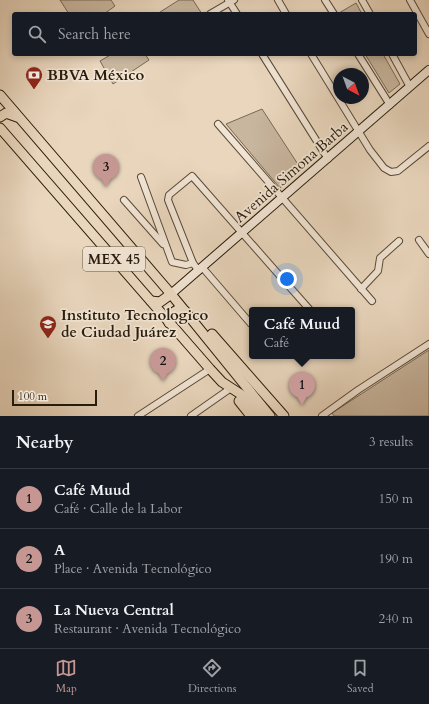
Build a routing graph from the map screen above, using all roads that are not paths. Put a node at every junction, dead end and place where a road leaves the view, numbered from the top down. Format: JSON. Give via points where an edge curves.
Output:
{"nodes":[{"id":1,"x":278,"y":0,"type":"edge"},
{"id":2,"x":325,"y":0,"type":"edge"},
{"id":3,"x":362,"y":0,"type":"edge"},
{"id":4,"x":410,"y":0,"type":"edge"},
{"id":5,"x":231,"y":1,"type":"edge"},
{"id":6,"x":213,"y":12,"type":"edge"},
{"id":7,"x":236,"y":12,"type":"edge"},
{"id":8,"x":285,"y":12,"type":"edge"},
{"id":9,"x":333,"y":12,"type":"edge"},
{"id":10,"x":369,"y":12,"type":"edge"},
{"id":11,"x":417,"y":12,"type":"edge"},
{"id":12,"x":417,"y":13,"type":"edge"},
{"id":13,"x":429,"y":34,"type":"edge"},
{"id":14,"x":263,"y":56,"type":"edge"},
{"id":15,"x":312,"y":56,"type":"edge"},
{"id":16,"x":359,"y":56,"type":"edge"},
{"id":17,"x":393,"y":56,"type":"edge"},
{"id":18,"x":429,"y":70,"type":"edge"},
{"id":19,"x":410,"y":87,"type":"junction"},
{"id":20,"x":0,"y":95,"type":"edge"},
{"id":21,"x":390,"y":105,"type":"junction"},
{"id":22,"x":0,"y":117,"type":"edge"},
{"id":23,"x":20,"y":119,"type":"junction"},
{"id":24,"x":218,"y":124,"type":"dead end"},
{"id":25,"x":0,"y":128,"type":"edge"},
{"id":26,"x":359,"y":132,"type":"junction"},
{"id":27,"x":429,"y":146,"type":"edge"},
{"id":28,"x":328,"y":159,"type":"junction"},
{"id":29,"x":141,"y":177,"type":"dead end"},
{"id":30,"x":282,"y":199,"type":"junction"},
{"id":31,"x":124,"y":200,"type":"dead end"},
{"id":32,"x":242,"y":233,"type":"junction"},
{"id":33,"x":419,"y":240,"type":"dead end"},
{"id":34,"x":399,"y":241,"type":"dead end"},
{"id":35,"x":166,"y":247,"type":"junction"},
{"id":36,"x":429,"y":254,"type":"edge"},
{"id":37,"x":193,"y":263,"type":"junction"},
{"id":38,"x":200,"y":269,"type":"junction"},
{"id":39,"x":361,"y":289,"type":"junction"},
{"id":40,"x":171,"y":294,"type":"junction"},
{"id":41,"x":151,"y":301,"type":"junction"},
{"id":42,"x":372,"y":301,"type":"dead end"},
{"id":43,"x":307,"y":307,"type":"edge"},
{"id":44,"x":185,"y":310,"type":"junction"},
{"id":45,"x":249,"y":322,"type":"edge"},
{"id":46,"x":169,"y":323,"type":"junction"},
{"id":47,"x":429,"y":344,"type":"edge"},
{"id":48,"x":210,"y":369,"type":"junction"},
{"id":49,"x":231,"y":388,"type":"junction"},
{"id":50,"x":245,"y":393,"type":"junction"},
{"id":51,"x":199,"y":414,"type":"edge"},
{"id":52,"x":138,"y":416,"type":"edge"},
{"id":53,"x":191,"y":416,"type":"edge"},
{"id":54,"x":251,"y":416,"type":"edge"},
{"id":55,"x":260,"y":416,"type":"edge"},
{"id":56,"x":270,"y":416,"type":"edge"},
{"id":57,"x":284,"y":416,"type":"edge"},
{"id":58,"x":322,"y":416,"type":"edge"}],
"edges":[{"from":1,"to":8,"type":"street"},
{"from":2,"to":9,"type":"street"},
{"from":3,"to":10,"type":"street"},
{"from":4,"to":11,"type":"street"},
{"from":5,"to":6,"type":"street"},
{"from":5,"to":7,"type":"street"},
{"from":12,"to":13,"type":"street"},
{"from":14,"to":28,"type":"street"},
{"from":15,"to":26,"type":"street"},
{"from":16,"to":21,"type":"street"},
{"from":17,"to":19,"type":"street"},
{"from":18,"to":19,"type":"main road","name":"Avenida Simona Barba"},
{"from":19,"to":21,"type":"main road","name":"Avenida Simona Barba"},
{"from":20,"to":23,"type":"main road","number":"MEX 45"},
{"from":21,"to":26,"type":"main road","name":"Avenida Simona Barba"},
{"from":22,"to":23,"type":"main road","via":[[9,113]]},
{"from":23,"to":40,"type":"main road","number":"MEX 45"},
{"from":24,"to":30,"type":"street"},
{"from":25,"to":41,"type":"main road","number":"MEX 45"},
{"from":26,"to":27,"type":"street","via":[[379,163],[391,172],[401,169]]},
{"from":26,"to":28,"type":"main road","name":"Avenida Simona Barba"},
{"from":28,"to":30,"type":"main road","name":"Avenida Simona Barba"},
{"from":29,"to":35,"type":"street"},
{"from":30,"to":32,"type":"main road","name":"Avenida Simona Barba"},
{"from":30,"to":39,"type":"street"},
{"from":31,"to":35,"type":"street"},
{"from":32,"to":37,"type":"street","via":[[192,176],[169,195],[168,200]]},
{"from":32,"to":38,"type":"main road","name":"Avenida Simona Barba"},
{"from":32,"to":43,"type":"street"},
{"from":33,"to":36,"type":"street"},
{"from":34,"to":39,"type":"street","via":[[380,258],[378,271]]},
{"from":35,"to":37,"type":"street","via":[[174,264]]},
{"from":37,"to":38,"type":"street"},
{"from":38,"to":40,"type":"main road","name":"Avenida Simona Barba"},
{"from":38,"to":45,"type":"street"},
{"from":39,"to":42,"type":"street"},
{"from":40,"to":41,"type":"main road","via":[[160,302]]},
{"from":40,"to":44,"type":"main road","number":"MEX 45"},
{"from":40,"to":57,"type":"main road","via":[[187,306]]},
{"from":41,"to":46,"type":"main road","number":"MEX 45"},
{"from":44,"to":46,"type":"main road","via":[[172,312]]},
{"from":44,"to":50,"type":"main road","number":"MEX 45"},
{"from":46,"to":48,"type":"main road","number":"MEX 45"},
{"from":47,"to":58,"type":"street"},
{"from":48,"to":49,"type":"main road","number":"MEX 45"},
{"from":48,"to":52,"type":"street"},
{"from":49,"to":50,"type":"main road","number":"MEX 45"},
{"from":49,"to":51,"type":"street"},
{"from":49,"to":54,"type":"main road"},
{"from":50,"to":55,"type":"main road","number":"MEX 45"},
{"from":50,"to":56,"type":"main road","number":"MEX 45"},
{"from":51,"to":53,"type":"street"}]}
